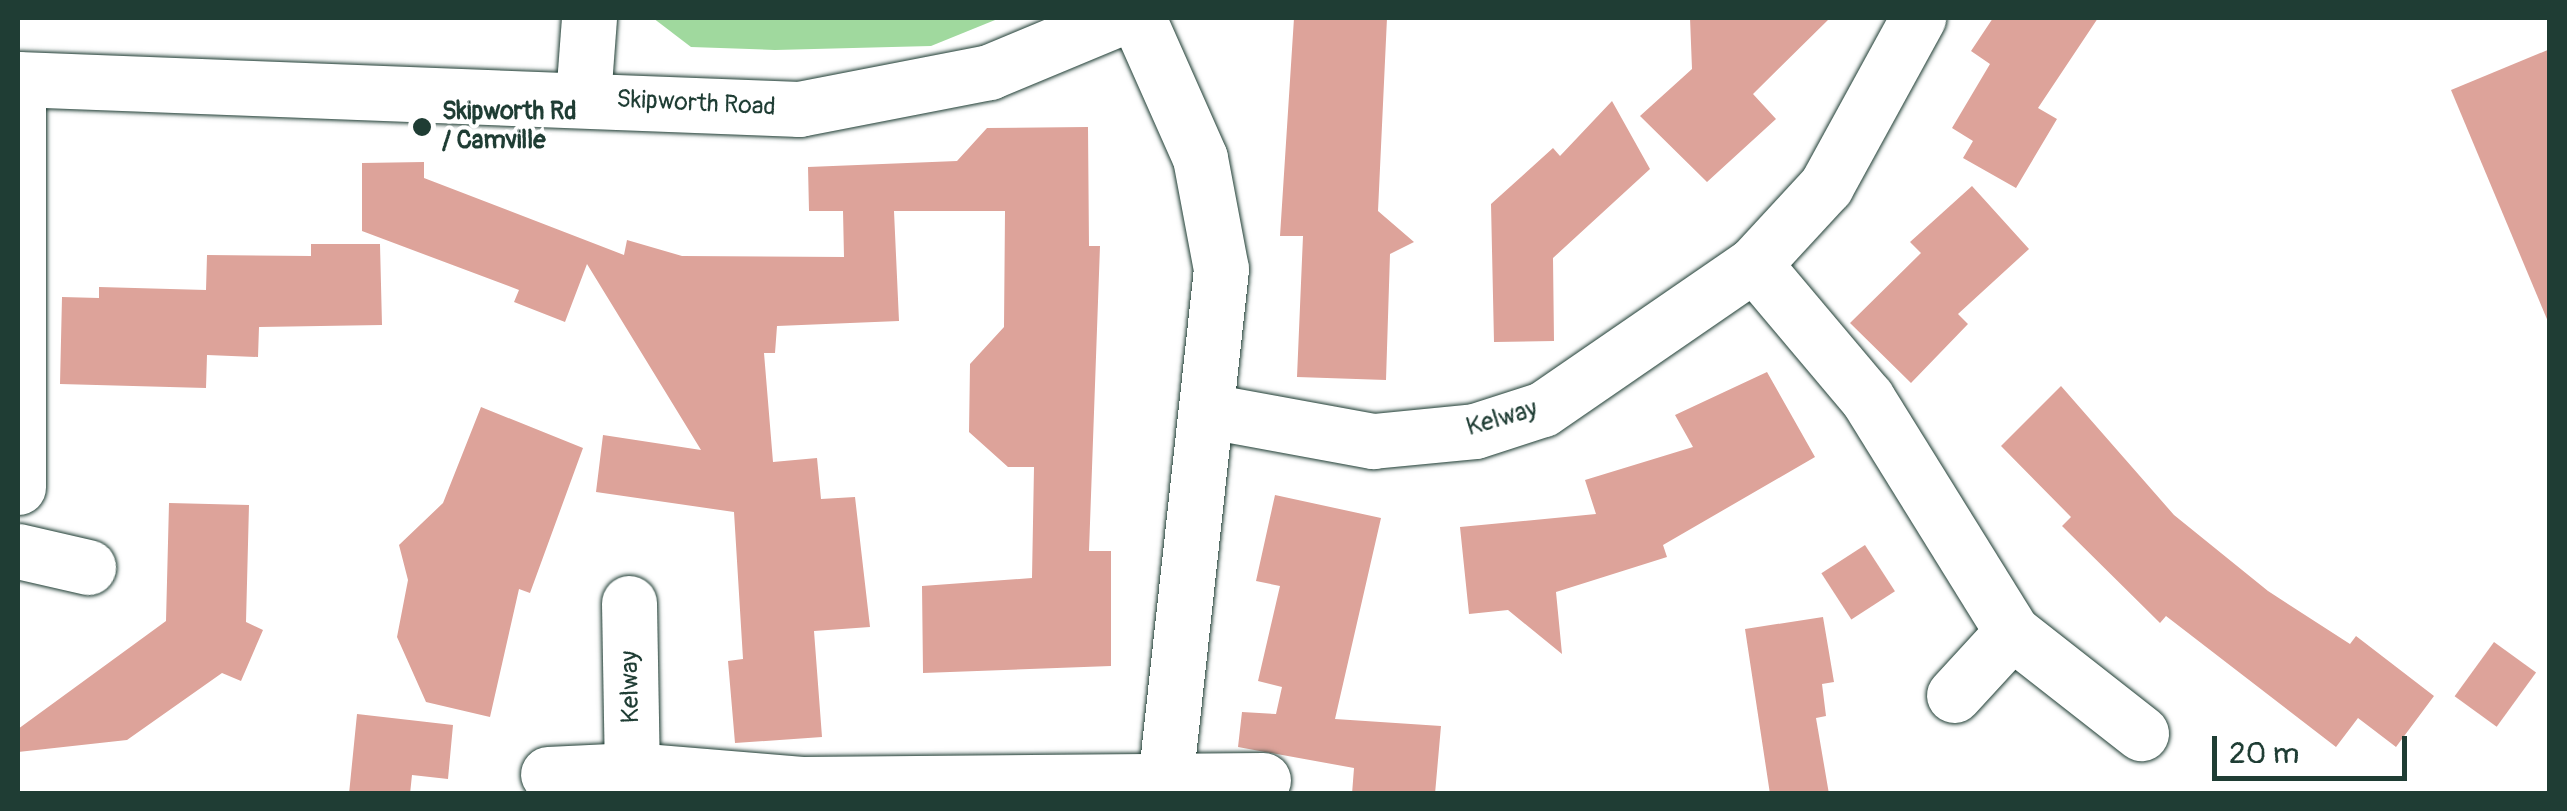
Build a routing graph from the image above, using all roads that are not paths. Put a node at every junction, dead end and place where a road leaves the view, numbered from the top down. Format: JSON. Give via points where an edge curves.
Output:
{"nodes":[{"id":1,"x":589,"y":18,"type":"edge"},
{"id":2,"x":1119,"y":18,"type":"edge"},
{"id":3,"x":1138,"y":18,"type":"edge"},
{"id":4,"x":1918,"y":18,"type":"edge"},
{"id":5,"x":18,"y":79,"type":"edge"},
{"id":6,"x":583,"y":98,"type":"junction"},
{"id":7,"x":1754,"y":264,"type":"junction"},
{"id":8,"x":1209,"y":411,"type":"junction"},
{"id":9,"x":18,"y":487,"type":"edge"},
{"id":10,"x":18,"y":551,"type":"edge"},
{"id":11,"x":88,"y":567,"type":"dead end"},
{"id":12,"x":629,"y":604,"type":"dead end"},
{"id":13,"x":2012,"y":632,"type":"junction"},
{"id":14,"x":1954,"y":696,"type":"dead end"},
{"id":15,"x":2141,"y":733,"type":"dead end"},
{"id":16,"x":632,"y":770,"type":"junction"},
{"id":17,"x":548,"y":774,"type":"dead end"},
{"id":18,"x":1166,"y":774,"type":"junction"},
{"id":19,"x":1262,"y":780,"type":"dead end"}],
"edges":[{"from":1,"to":6,"type":"street"},
{"from":2,"to":6,"type":"street","name":"Skipworth Road","via":[[989,72],[894,97],[799,109]]},
{"from":3,"to":8,"type":"street","via":[[1216,214],[1219,327]]},
{"from":4,"to":7,"type":"street","name":"Kelway","via":[[1826,186]]},
{"from":5,"to":6,"type":"street","name":"Skipworth Road"},
{"from":5,"to":9,"type":"street"},
{"from":7,"to":8,"type":"street","name":"Kelway","via":[[1612,368],[1543,408],[1475,431],[1373,441]]},
{"from":7,"to":13,"type":"street","via":[[1867,398]]},
{"from":8,"to":18,"type":"street","via":[[1188,525]]},
{"from":10,"to":11,"type":"street"},
{"from":12,"to":16,"type":"street","name":"Kelway"},
{"from":13,"to":14,"type":"street"},
{"from":13,"to":15,"type":"street"},
{"from":16,"to":17,"type":"street"},
{"from":16,"to":18,"type":"street","via":[[802,784]]},
{"from":18,"to":19,"type":"street"}]}
